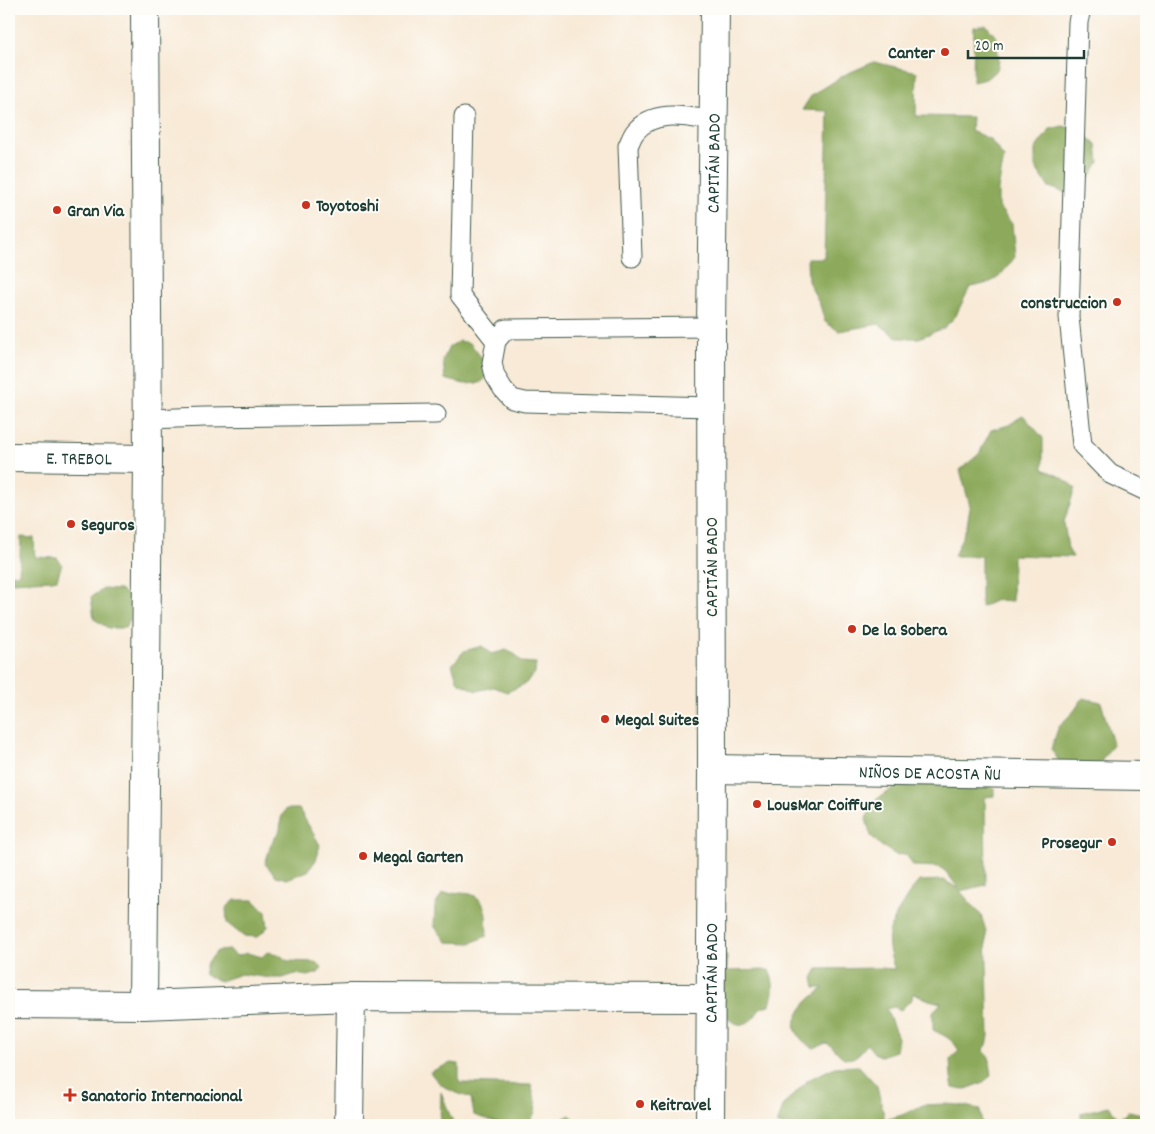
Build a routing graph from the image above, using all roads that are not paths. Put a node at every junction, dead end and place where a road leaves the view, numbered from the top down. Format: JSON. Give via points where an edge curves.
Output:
{"nodes":[{"id":1,"x":145,"y":9,"type":"edge"},
{"id":2,"x":715,"y":9,"type":"edge"},
{"id":3,"x":1081,"y":9,"type":"edge"},
{"id":4,"x":464,"y":117,"type":"dead end"},
{"id":5,"x":714,"y":121,"type":"junction"},
{"id":6,"x":632,"y":256,"type":"dead end"},
{"id":7,"x":711,"y":326,"type":"junction"},
{"id":8,"x":496,"y":341,"type":"junction"},
{"id":9,"x":710,"y":407,"type":"junction"},
{"id":10,"x":436,"y":414,"type":"dead end"},
{"id":11,"x":148,"y":419,"type":"junction"},
{"id":12,"x":9,"y":457,"type":"edge"},
{"id":13,"x":148,"y":459,"type":"junction"},
{"id":14,"x":1146,"y":491,"type":"edge"},
{"id":15,"x":712,"y":769,"type":"junction"},
{"id":16,"x":1146,"y":776,"type":"edge"},
{"id":17,"x":351,"y":997,"type":"junction"},
{"id":18,"x":711,"y":998,"type":"junction"},
{"id":19,"x":9,"y":1004,"type":"edge"},
{"id":20,"x":143,"y":1005,"type":"junction"},
{"id":21,"x":349,"y":1125,"type":"edge"},
{"id":22,"x":710,"y":1125,"type":"edge"}],
"edges":[{"from":1,"to":11,"type":"street"},
{"from":2,"to":5,"type":"street","name":"CAPITÁN BADO"},
{"from":3,"to":14,"type":"lane","via":[[1068,317],[1082,445],[1110,474]]},
{"from":4,"to":8,"type":"lane","via":[[460,295]]},
{"from":5,"to":6,"type":"lane","via":[[662,116],[643,124],[634,133],[628,146]]},
{"from":5,"to":7,"type":"street","name":"CAPITÁN BADO"},
{"from":7,"to":8,"type":"lane","via":[[506,329]]},
{"from":7,"to":9,"type":"street","name":"CAPITÁN BADO"},
{"from":8,"to":9,"type":"lane","via":[[492,363],[495,376],[512,398],[525,402]]},
{"from":9,"to":15,"type":"street","name":"CAPITÁN BADO"},
{"from":10,"to":11,"type":"lane"},
{"from":11,"to":13,"type":"street"},
{"from":12,"to":13,"type":"street","name":"E. TREBOL"},
{"from":13,"to":20,"type":"street"},
{"from":15,"to":16,"type":"street","name":"NIÑOS DE ACOSTA ÑU"},
{"from":15,"to":18,"type":"street","name":"CAPITÁN BADO"},
{"from":17,"to":18,"type":"street"},
{"from":17,"to":20,"type":"street"},
{"from":17,"to":21,"type":"street"},
{"from":18,"to":22,"type":"street","name":"CAPITÁN BADO"},
{"from":19,"to":20,"type":"street"}]}
